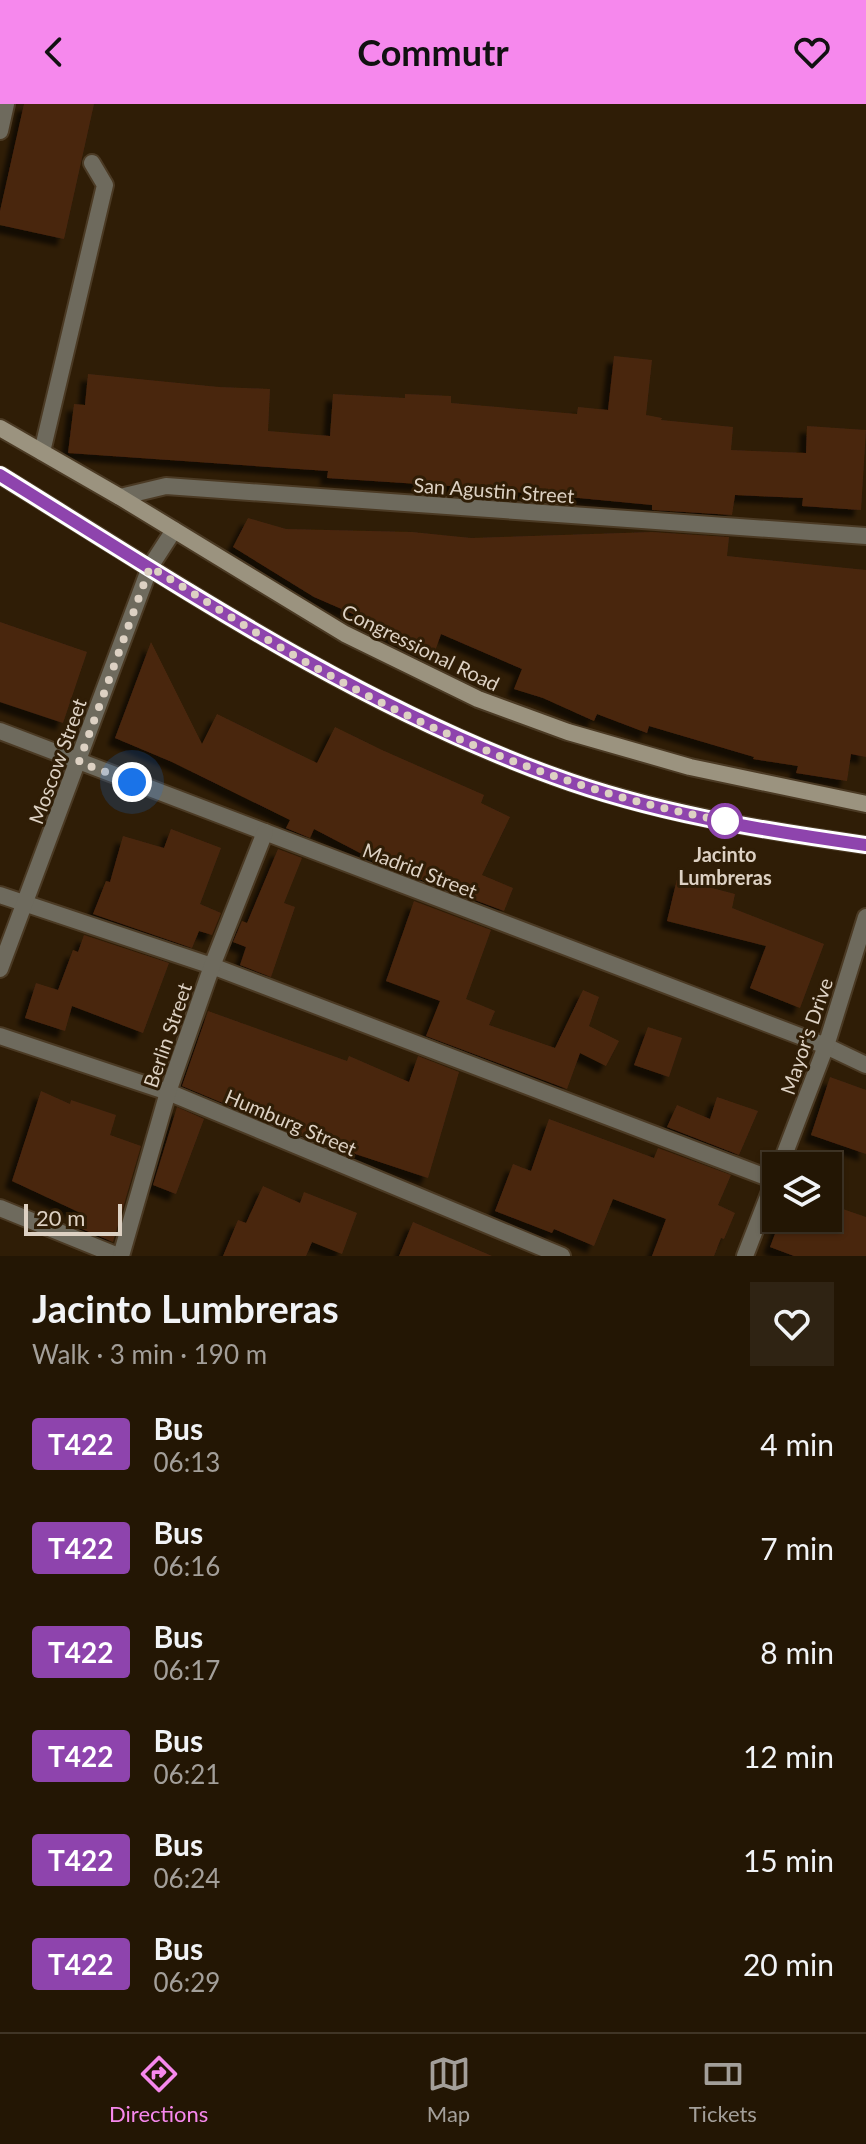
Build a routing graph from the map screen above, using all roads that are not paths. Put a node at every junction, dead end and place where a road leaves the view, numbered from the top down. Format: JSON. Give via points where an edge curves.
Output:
{"nodes":[{"id":1,"x":6,"y":104,"type":"edge"},
{"id":2,"x":0,"y":131,"type":"edge"},
{"id":3,"x":92,"y":163,"type":"dead end"},
{"id":4,"x":0,"y":428,"type":"edge"},
{"id":5,"x":42,"y":452,"type":"junction"},
{"id":6,"x":0,"y":475,"type":"edge"},
{"id":7,"x":120,"y":497,"type":"junction"},
{"id":8,"x":174,"y":530,"type":"junction"},
{"id":9,"x":866,"y":536,"type":"edge"},
{"id":10,"x":150,"y":567,"type":"junction"},
{"id":11,"x":0,"y":731,"type":"edge"},
{"id":12,"x":79,"y":762,"type":"junction"},
{"id":13,"x":866,"y":804,"type":"edge"},
{"id":14,"x":265,"y":832,"type":"junction"},
{"id":15,"x":866,"y":845,"type":"edge"},
{"id":16,"x":0,"y":895,"type":"edge"},
{"id":17,"x":24,"y":905,"type":"junction"},
{"id":18,"x":866,"y":917,"type":"edge"},
{"id":19,"x":212,"y":966,"type":"junction"},
{"id":20,"x":0,"y":969,"type":"edge"},
{"id":21,"x":0,"y":1036,"type":"edge"},
{"id":22,"x":826,"y":1046,"type":"junction"},
{"id":23,"x":866,"y":1065,"type":"edge"},
{"id":24,"x":168,"y":1092,"type":"junction"},
{"id":25,"x":785,"y":1152,"type":"edge"},
{"id":26,"x":762,"y":1168,"type":"edge"},
{"id":27,"x":0,"y":1208,"type":"edge"},
{"id":28,"x":762,"y":1212,"type":"edge"},
{"id":29,"x":120,"y":1256,"type":"edge"},
{"id":30,"x":562,"y":1256,"type":"edge"},
{"id":31,"x":745,"y":1256,"type":"edge"}],
"edges":[{"from":1,"to":2,"type":"street"},
{"from":3,"to":5,"type":"street","via":[[105,185]]},
{"from":4,"to":5,"type":"main road","name":"Congressional Road"},
{"from":5,"to":7,"type":"main road","name":"Congressional Road"},
{"from":6,"to":10,"type":"main road"},
{"from":7,"to":8,"type":"main road","name":"Congressional Road"},
{"from":7,"to":9,"type":"street","name":"San Agustin Street","via":[[166,486]]},
{"from":8,"to":10,"type":"street","name":"Moscow Street"},
{"from":8,"to":13,"type":"main road","name":"Congressional Road","via":[[345,634],[478,699],[690,767]]},
{"from":10,"to":12,"type":"street","name":"Moscow Street"},
{"from":10,"to":15,"type":"main road","via":[[322,672],[454,737],[554,777],[671,812]]},
{"from":11,"to":12,"type":"street","name":"Madrid Street"},
{"from":12,"to":14,"type":"street","name":"Madrid Street"},
{"from":12,"to":17,"type":"street","name":"Moscow Street"},
{"from":14,"to":19,"type":"street","name":"Berlin Street"},
{"from":14,"to":22,"type":"street","name":"Madrid Street"},
{"from":16,"to":17,"type":"street"},
{"from":17,"to":19,"type":"street"},
{"from":17,"to":20,"type":"street","name":"Moscow Street"},
{"from":18,"to":22,"type":"street","name":"Mayor's Drive"},
{"from":19,"to":24,"type":"street","name":"Berlin Street"},
{"from":19,"to":26,"type":"street"},
{"from":21,"to":24,"type":"street","name":"Humburg Street"},
{"from":22,"to":23,"type":"street","name":"Madrid Street"},
{"from":22,"to":25,"type":"street","name":"Mayor's Drive"},
{"from":24,"to":29,"type":"street","name":"Berlin Street"},
{"from":24,"to":30,"type":"street","name":"Humburg Street"},
{"from":27,"to":29,"type":"street"},
{"from":28,"to":31,"type":"street","name":"Mayor's Drive"}]}
